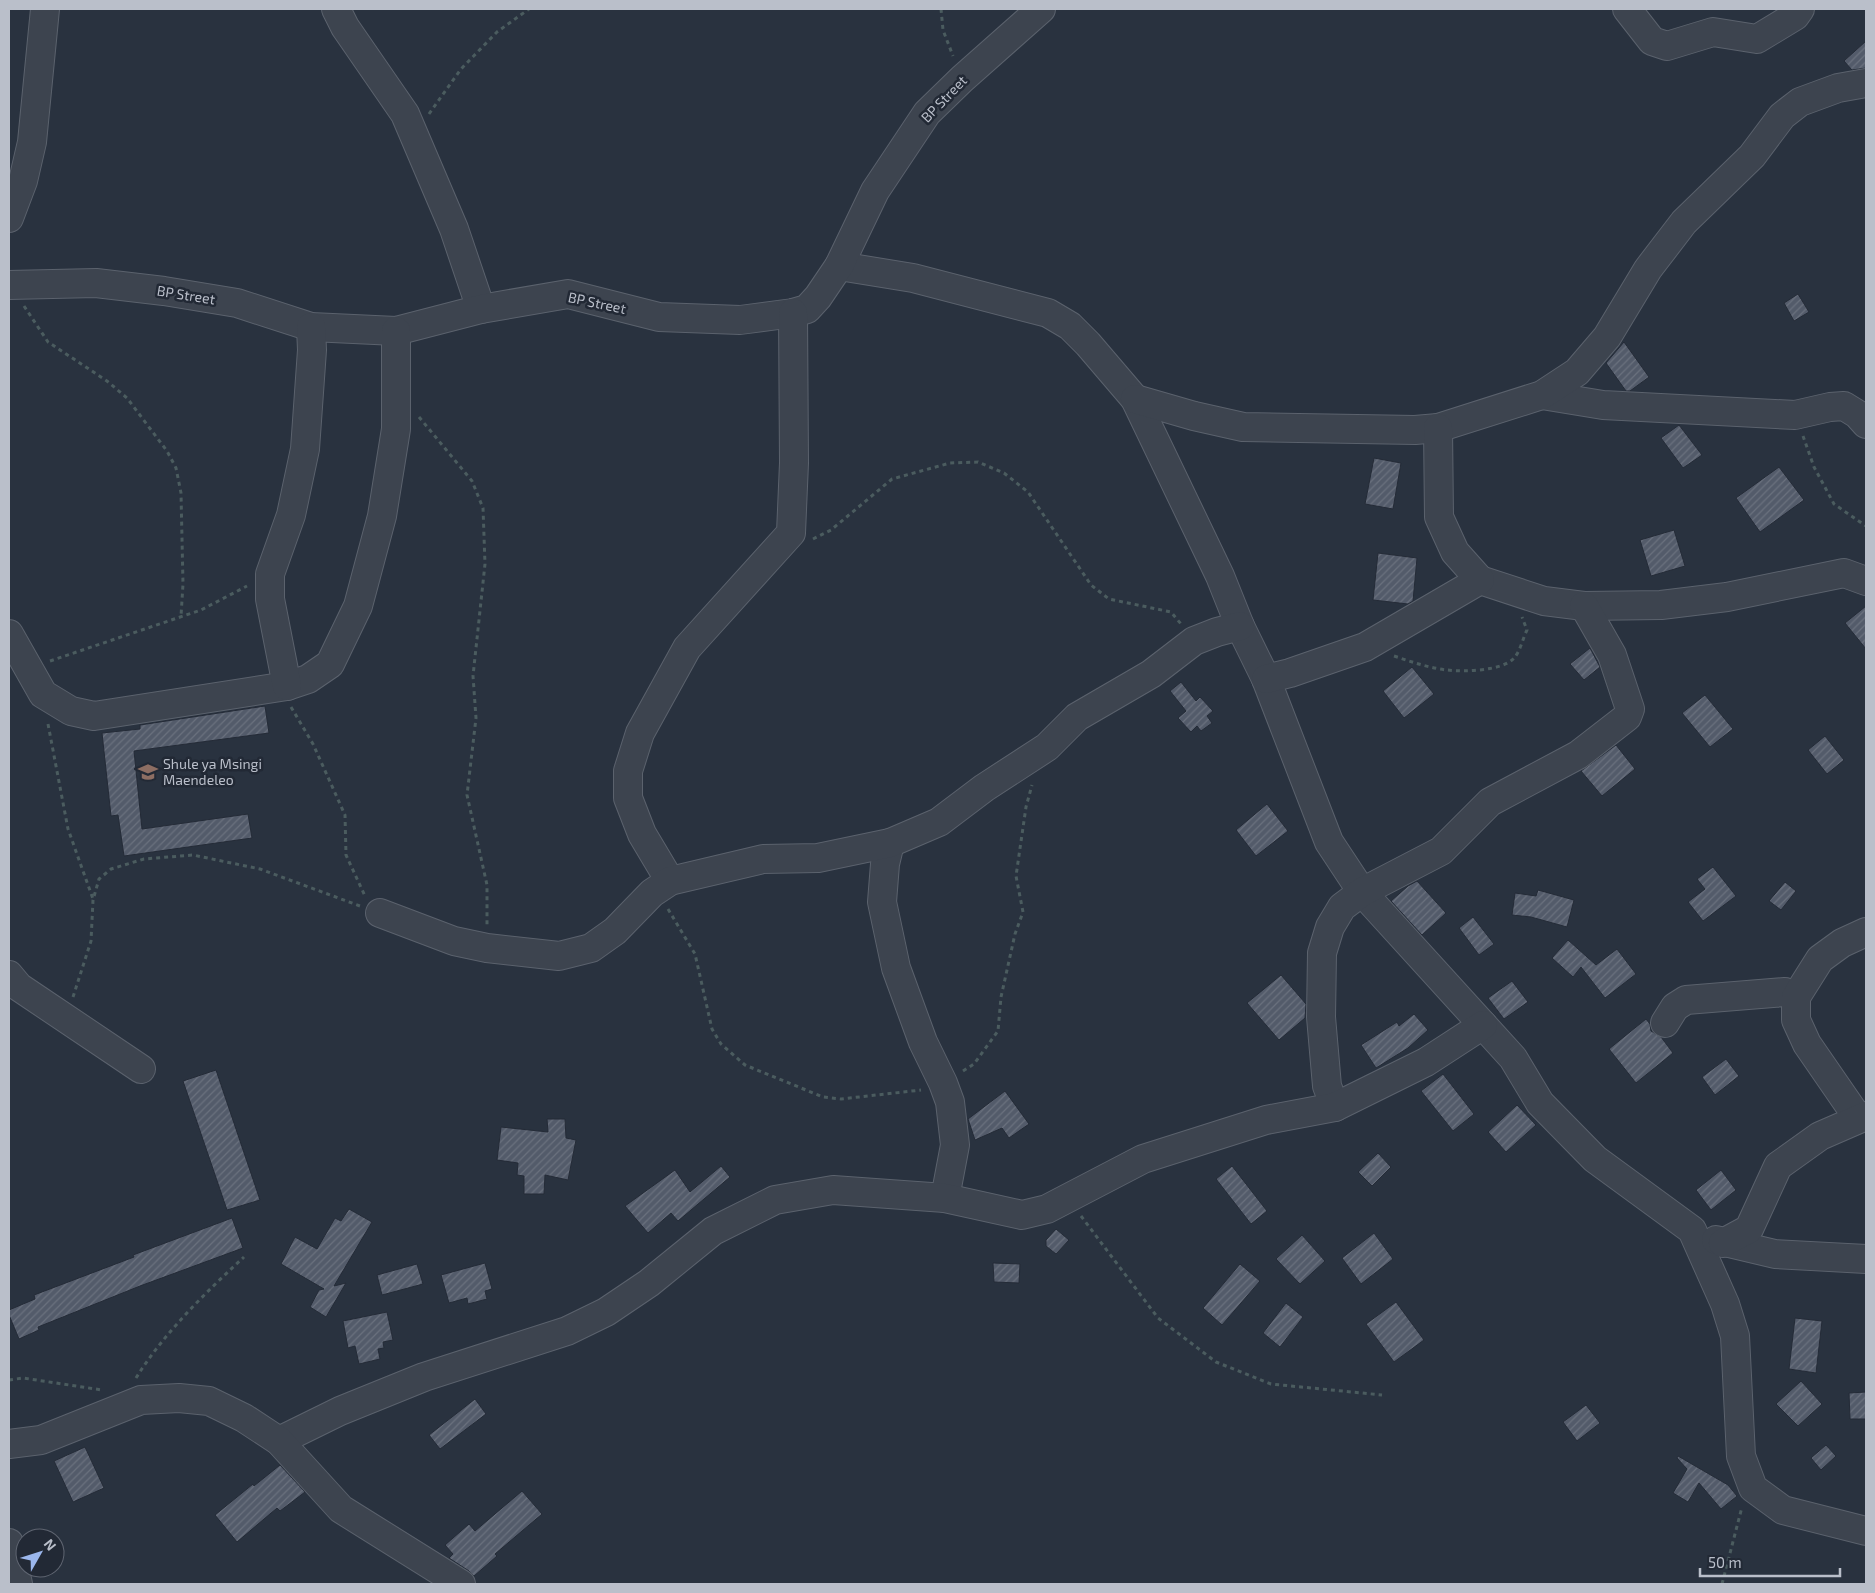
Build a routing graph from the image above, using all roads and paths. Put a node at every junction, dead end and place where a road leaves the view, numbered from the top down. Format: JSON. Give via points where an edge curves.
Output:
{"nodes":[{"id":1,"x":45,"y":9,"type":"edge"},
{"id":2,"x":336,"y":9,"type":"edge"},
{"id":3,"x":529,"y":9,"type":"edge"},
{"id":4,"x":941,"y":9,"type":"edge"},
{"id":5,"x":1042,"y":9,"type":"edge"},
{"id":6,"x":1627,"y":9,"type":"edge"},
{"id":7,"x":1800,"y":9,"type":"edge"},
{"id":8,"x":962,"y":79,"type":"junction"},
{"id":9,"x":1866,"y":84,"type":"edge"},
{"id":10,"x":414,"y":134,"type":"junction"},
{"id":11,"x":9,"y":218,"type":"edge"},
{"id":12,"x":839,"y":266,"type":"junction"},
{"id":13,"x":9,"y":285,"type":"edge"},
{"id":14,"x":481,"y":309,"type":"junction"},
{"id":15,"x":793,"y":313,"type":"junction"},
{"id":16,"x":311,"y":327,"type":"junction"},
{"id":17,"x":396,"y":331,"type":"junction"},
{"id":18,"x":396,"y":389,"type":"junction"},
{"id":19,"x":1542,"y":395,"type":"junction"},
{"id":20,"x":1135,"y":399,"type":"junction"},
{"id":21,"x":1795,"y":415,"type":"junction"},
{"id":22,"x":1866,"y":424,"type":"edge"},
{"id":23,"x":1438,"y":428,"type":"junction"},
{"id":24,"x":1866,"y":526,"type":"edge"},
{"id":25,"x":791,"y":533,"type":"junction"},
{"id":26,"x":270,"y":574,"type":"junction"},
{"id":27,"x":1480,"y":580,"type":"junction"},
{"id":28,"x":1866,"y":581,"type":"edge"},
{"id":29,"x":1584,"y":606,"type":"junction"},
{"id":30,"x":182,"y":616,"type":"junction"},
{"id":31,"x":1522,"y":616,"type":"dead end"},
{"id":32,"x":1240,"y":626,"type":"junction"},
{"id":33,"x":9,"y":634,"type":"edge"},
{"id":34,"x":1194,"y":641,"type":"junction"},
{"id":35,"x":1365,"y":647,"type":"junction"},
{"id":36,"x":27,"y":668,"type":"junction"},
{"id":37,"x":1266,"y":679,"type":"junction"},
{"id":38,"x":283,"y":687,"type":"junction"},
{"id":39,"x":42,"y":694,"type":"junction"},
{"id":40,"x":1034,"y":781,"type":"dead end"},
{"id":41,"x":890,"y":843,"type":"junction"},
{"id":42,"x":661,"y":887,"type":"junction"},
{"id":43,"x":1362,"y":892,"type":"junction"},
{"id":44,"x":93,"y":900,"type":"junction"},
{"id":45,"x":376,"y":912,"type":"junction"},
{"id":46,"x":1866,"y":932,"type":"edge"},
{"id":47,"x":487,"y":948,"type":"junction"},
{"id":48,"x":9,"y":975,"type":"edge"},
{"id":49,"x":1796,"y":997,"type":"junction"},
{"id":50,"x":66,"y":1019,"type":"junction"},
{"id":51,"x":1665,"y":1023,"type":"dead end"},
{"id":52,"x":1483,"y":1025,"type":"junction"},
{"id":53,"x":141,"y":1068,"type":"dead end"},
{"id":54,"x":943,"y":1083,"type":"junction"},
{"id":55,"x":1334,"y":1107,"type":"junction"},
{"id":56,"x":1862,"y":1117,"type":"edge"},
{"id":57,"x":945,"y":1198,"type":"junction"},
{"id":58,"x":1068,"y":1200,"type":"junction"},
{"id":59,"x":1692,"y":1230,"type":"junction"},
{"id":60,"x":1722,"y":1243,"type":"junction"},
{"id":61,"x":244,"y":1257,"type":"dead end"},
{"id":62,"x":1866,"y":1259,"type":"edge"},
{"id":63,"x":9,"y":1380,"type":"edge"},
{"id":64,"x":1382,"y":1396,"type":"dead end"},
{"id":65,"x":112,"y":1401,"type":"junction"},
{"id":66,"x":279,"y":1441,"type":"junction"},
{"id":67,"x":9,"y":1444,"type":"edge"},
{"id":68,"x":1753,"y":1488,"type":"junction"},
{"id":69,"x":1866,"y":1531,"type":"edge"},
{"id":70,"x":9,"y":1543,"type":"edge"},
{"id":71,"x":18,"y":1584,"type":"edge"},
{"id":72,"x":461,"y":1584,"type":"edge"},
{"id":73,"x":1722,"y":1584,"type":"edge"}],
"edges":[{"from":1,"to":11,"type":"street","via":[[32,142],[23,181]]},
{"from":2,"to":10,"type":"street","via":[[405,114]]},
{"from":3,"to":10,"type":"path","via":[[497,32],[461,69]]},
{"from":4,"to":8,"type":"path","via":[[943,30]]},
{"from":5,"to":8,"type":"street","name":"BP Street"},
{"from":6,"to":7,"type":"street","via":[[1652,42],[1667,46],[1713,32],[1757,39]]},
{"from":8,"to":12,"type":"street","name":"BP Street","via":[[927,113],[898,156],[875,191]]},
{"from":9,"to":19,"type":"street","via":[[1838,88],[1800,102],[1782,116],[1752,156],[1680,227],[1648,269],[1608,337],[1577,372]]},
{"from":10,"to":14,"type":"street","via":[[454,229]]},
{"from":12,"to":15,"type":"street","name":"BP Street","via":[[807,309]]},
{"from":12,"to":20,"type":"street","via":[[912,278],[1048,314],[1070,326]]},
{"from":13,"to":16,"type":"street","name":"BP Street","via":[[96,283],[164,290],[237,303]]},
{"from":13,"to":30,"type":"path","via":[[48,342],[107,381],[126,398],[167,451],[176,468],[181,493]]},
{"from":14,"to":15,"type":"street","name":"BP Street","via":[[568,294],[659,318],[740,320]]},
{"from":14,"to":17,"type":"street","name":"BP Street"},
{"from":15,"to":25,"type":"street"},
{"from":16,"to":17,"type":"street","name":"BP Street"},
{"from":16,"to":26,"type":"street","via":[[305,450],[292,514]]},
{"from":17,"to":18,"type":"street"},
{"from":18,"to":38,"type":"street","via":[[396,429],[382,516],[358,606],[330,664],[308,679]]},
{"from":18,"to":47,"type":"path","via":[[472,481],[483,508],[485,564],[472,676],[476,718],[467,795],[487,885]]},
{"from":19,"to":21,"type":"street","via":[[1603,406]]},
{"from":19,"to":23,"type":"street"},
{"from":20,"to":23,"type":"street","via":[[1244,427]]},
{"from":20,"to":32,"type":"street","via":[[1220,576]]},
{"from":21,"to":22,"type":"street","via":[[1844,406]]},
{"from":21,"to":24,"type":"path","via":[[1814,467],[1834,504]]},
{"from":23,"to":27,"type":"street","via":[[1439,516],[1455,552]]},
{"from":25,"to":34,"type":"path","via":[[803,539],[815,539],[831,530],[892,479],[950,463],[978,462],[1004,473],[1028,492],[1091,585],[1109,599],[1171,612]]},
{"from":25,"to":42,"type":"street","via":[[686,648],[640,733],[628,771],[628,798]]},
{"from":26,"to":30,"type":"path","via":[[201,610]]},
{"from":26,"to":38,"type":"street","via":[[270,599]]},
{"from":27,"to":29,"type":"street","via":[[1544,602]]},
{"from":27,"to":35,"type":"street"},
{"from":28,"to":29,"type":"street","via":[[1844,573],[1718,598],[1661,605]]},
{"from":29,"to":43,"type":"street","via":[[1612,655],[1630,709],[1626,717],[1578,754],[1490,802],[1441,851]]},
{"from":30,"to":36,"type":"path"},
{"from":31,"to":35,"type":"path","via":[[1527,630],[1515,658],[1505,665],[1486,669],[1448,670]]},
{"from":32,"to":34,"type":"street"},
{"from":32,"to":37,"type":"street"},
{"from":33,"to":36,"type":"street"},
{"from":34,"to":41,"type":"street","via":[[1151,674],[1077,718],[1047,747],[939,822]]},
{"from":35,"to":37,"type":"street"},
{"from":36,"to":39,"type":"street"},
{"from":37,"to":43,"type":"street","via":[[1329,842]]},
{"from":38,"to":39,"type":"street","via":[[94,716],[71,712]]},
{"from":38,"to":45,"type":"path","via":[[345,815],[346,855]]},
{"from":39,"to":44,"type":"path","via":[[68,829]]},
{"from":40,"to":54,"type":"path","via":[[1026,807],[1016,876],[1023,912],[1001,997],[998,1031],[974,1064]]},
{"from":41,"to":42,"type":"street","via":[[818,858],[763,859]]},
{"from":41,"to":54,"type":"street","via":[[882,902],[896,968],[923,1042]]},
{"from":42,"to":47,"type":"street","via":[[615,931],[591,948],[559,956]]},
{"from":42,"to":54,"type":"path","via":[[669,910],[695,954],[712,1029],[721,1044],[745,1065],[823,1097],[841,1099],[923,1090]]},
{"from":43,"to":52,"type":"street"},
{"from":43,"to":55,"type":"street","via":[[1342,907],[1330,927],[1322,953],[1321,1017],[1327,1086]]},
{"from":44,"to":45,"type":"path","via":[[99,879],[111,869],[144,859],[193,855],[260,869]]},
{"from":44,"to":50,"type":"path","via":[[91,942]]},
{"from":45,"to":47,"type":"street","via":[[454,941]]},
{"from":46,"to":49,"type":"street","via":[[1842,943],[1820,959]]},
{"from":48,"to":50,"type":"street","via":[[19,987]]},
{"from":49,"to":51,"type":"street","via":[[1785,992],[1686,1000],[1675,1007]]},
{"from":49,"to":56,"type":"street","via":[[1796,1020],[1807,1044]]},
{"from":50,"to":53,"type":"street"},
{"from":52,"to":55,"type":"street","via":[[1426,1062]]},
{"from":52,"to":59,"type":"street","via":[[1513,1058],[1540,1103],[1595,1160]]},
{"from":54,"to":57,"type":"street","via":[[950,1102],[955,1145]]},
{"from":55,"to":58,"type":"street","via":[[1266,1120],[1143,1159]]},
{"from":56,"to":60,"type":"street","via":[[1820,1136],[1778,1166],[1748,1229]]},
{"from":57,"to":58,"type":"street","via":[[1022,1215]]},
{"from":57,"to":66,"type":"street","via":[[833,1190],[775,1200],[713,1230],[649,1283],[606,1312],[575,1327],[424,1377],[340,1411]]},
{"from":58,"to":64,"type":"path","via":[[1158,1318],[1216,1362],[1271,1384]]},
{"from":59,"to":60,"type":"street"},
{"from":59,"to":68,"type":"street","via":[[1725,1304],[1735,1336],[1741,1456]]},
{"from":60,"to":62,"type":"street","via":[[1775,1254]]},
{"from":61,"to":65,"type":"path","via":[[206,1292]]},
{"from":63,"to":65,"type":"path","via":[[23,1378]]},
{"from":65,"to":66,"type":"street","via":[[179,1398],[209,1401],[244,1418]]},
{"from":65,"to":67,"type":"street","via":[[41,1440]]},
{"from":66,"to":72,"type":"street","via":[[341,1509]]},
{"from":68,"to":69,"type":"street","via":[[1783,1510]]},
{"from":68,"to":73,"type":"path","via":[[1742,1507]]},
{"from":70,"to":71,"type":"street"}]}
